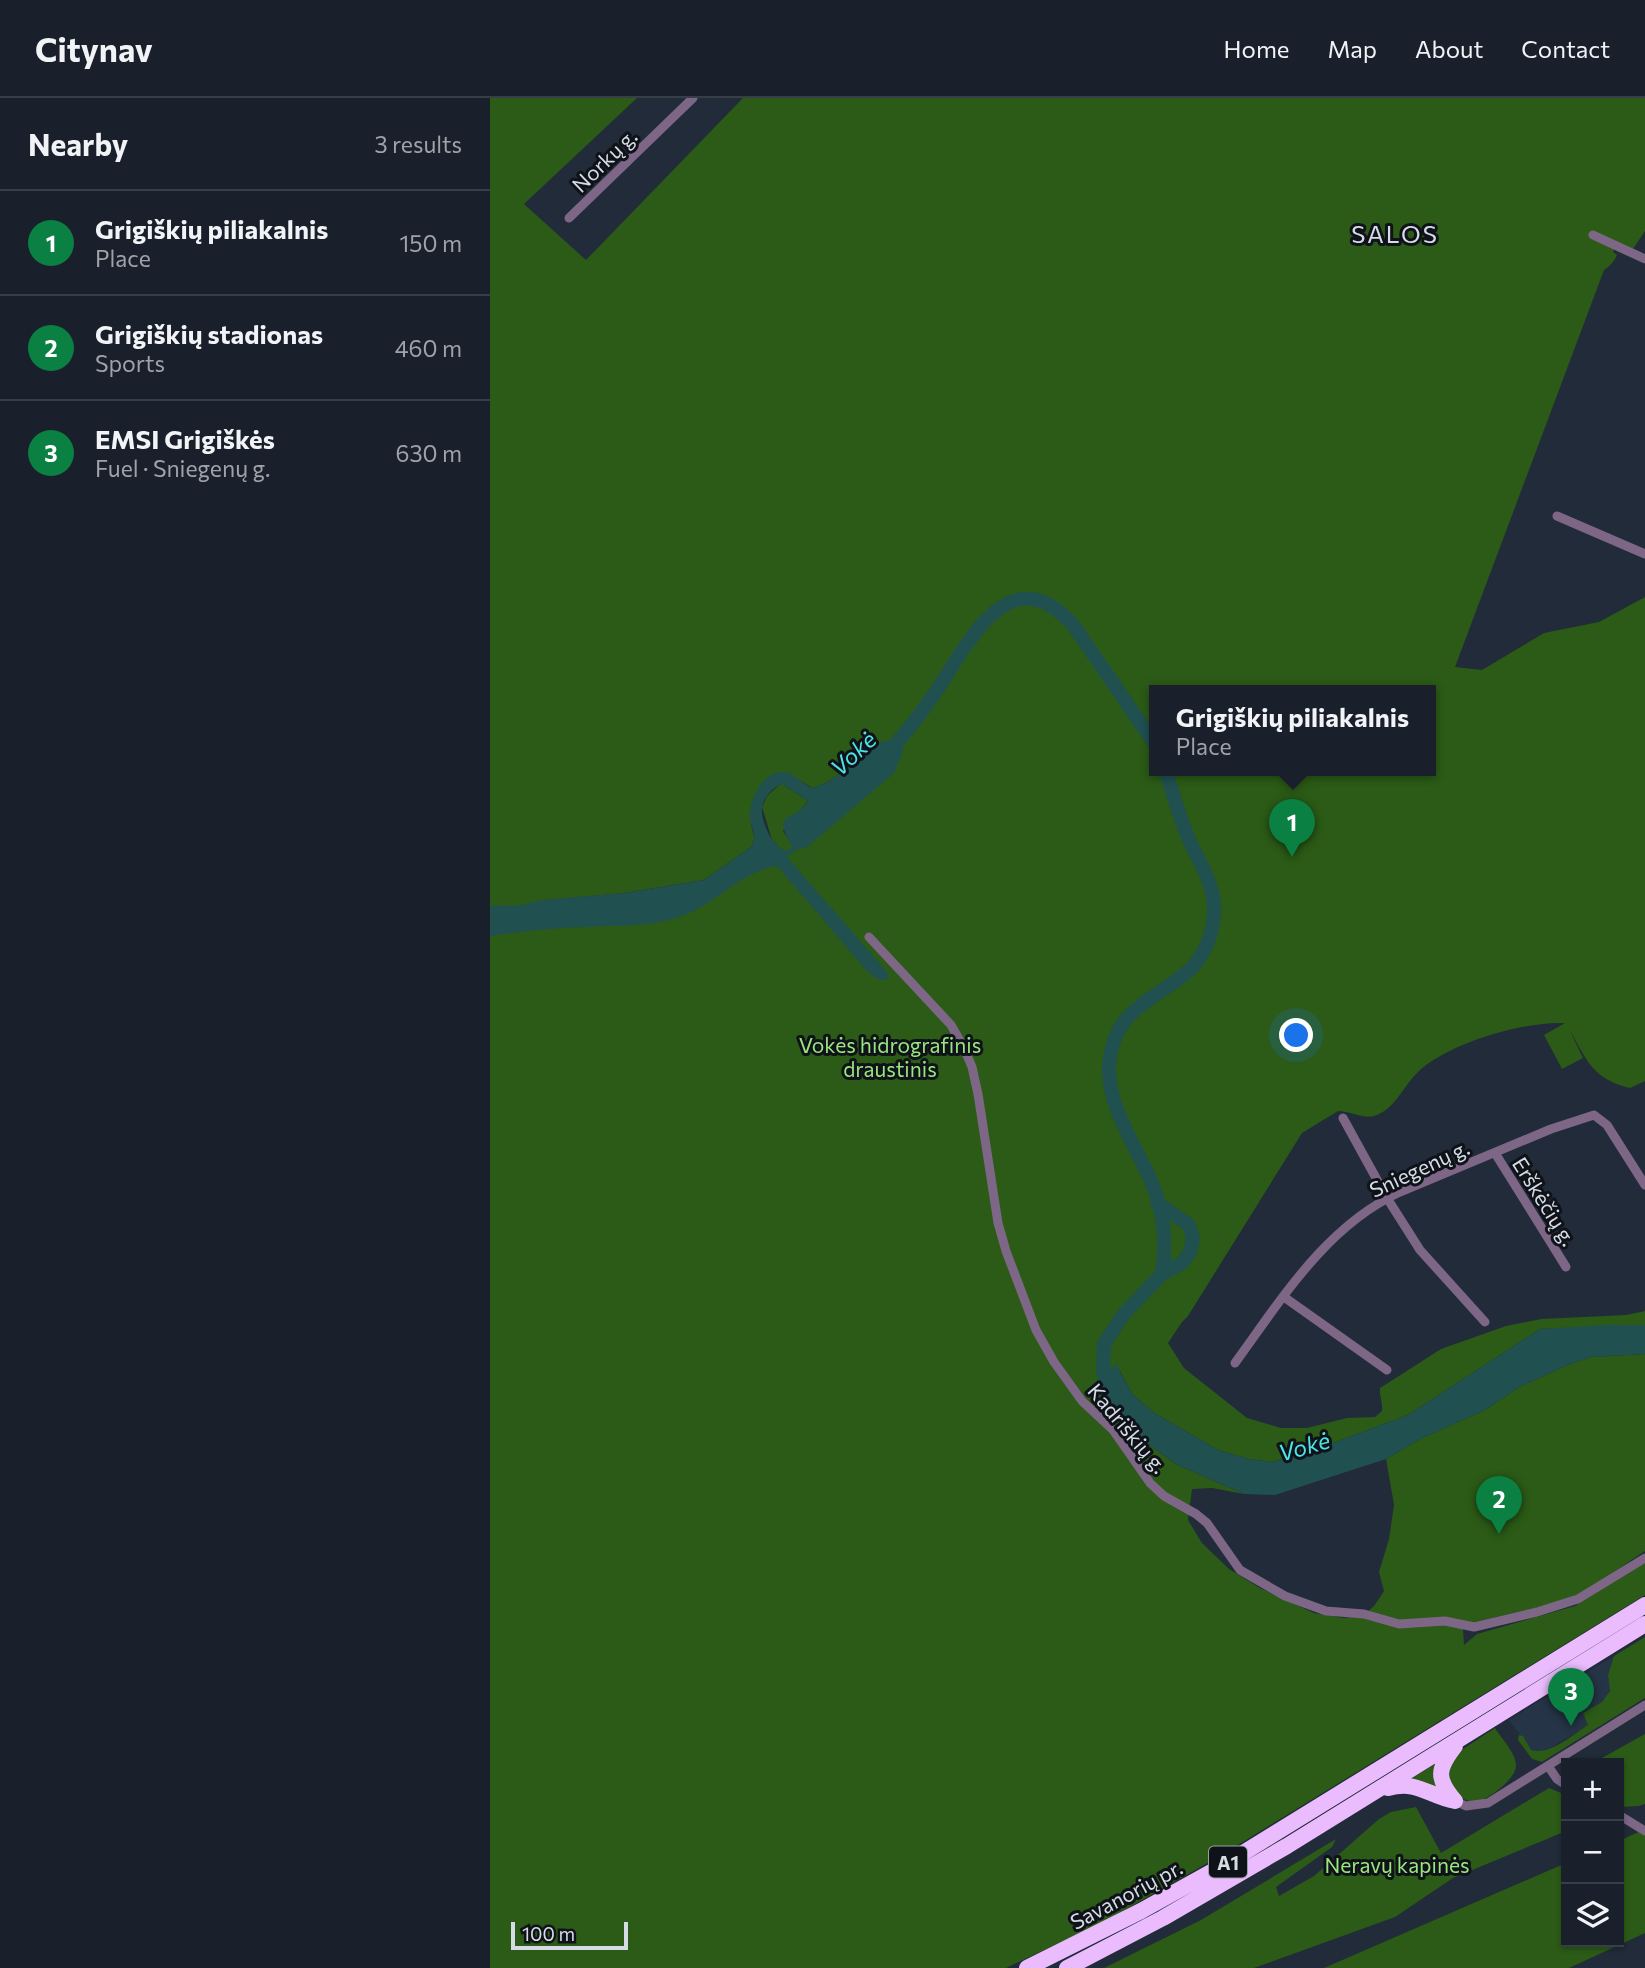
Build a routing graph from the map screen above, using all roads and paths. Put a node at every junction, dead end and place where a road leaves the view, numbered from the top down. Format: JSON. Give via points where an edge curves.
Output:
{"nodes":[{"id":1,"x":693,"y":98,"type":"edge"},
{"id":2,"x":569,"y":218,"type":"dead end"},
{"id":3,"x":1593,"y":235,"type":"dead end"},
{"id":4,"x":1645,"y":259,"type":"edge"},
{"id":5,"x":1556,"y":516,"type":"dead end"},
{"id":6,"x":1645,"y":554,"type":"edge"},
{"id":7,"x":869,"y":937,"type":"dead end"},
{"id":8,"x":1343,"y":1118,"type":"dead end"},
{"id":9,"x":1495,"y":1153,"type":"junction"},
{"id":10,"x":1645,"y":1185,"type":"edge"},
{"id":11,"x":1387,"y":1198,"type":"junction"},
{"id":12,"x":1566,"y":1267,"type":"dead end"},
{"id":13,"x":1284,"y":1297,"type":"junction"},
{"id":14,"x":1485,"y":1322,"type":"dead end"},
{"id":15,"x":1235,"y":1363,"type":"dead end"},
{"id":16,"x":1387,"y":1370,"type":"dead end"},
{"id":17,"x":1645,"y":1558,"type":"edge"},
{"id":18,"x":1645,"y":1605,"type":"edge"},
{"id":19,"x":1645,"y":1625,"type":"edge"},
{"id":20,"x":1607,"y":1648,"type":"junction"},
{"id":21,"x":1603,"y":1665,"type":"dead end"},
{"id":22,"x":1645,"y":1705,"type":"edge"},
{"id":23,"x":1471,"y":1731,"type":"junction"},
{"id":24,"x":1548,"y":1766,"type":"junction"},
{"id":25,"x":1561,"y":1782,"type":"edge"},
{"id":26,"x":1374,"y":1792,"type":"junction"},
{"id":27,"x":1455,"y":1801,"type":"junction"},
{"id":28,"x":1624,"y":1818,"type":"edge"},
{"id":29,"x":1645,"y":1831,"type":"edge"},
{"id":30,"x":1026,"y":1968,"type":"edge"},
{"id":31,"x":1067,"y":1968,"type":"edge"}],
"edges":[{"from":1,"to":2,"type":"street","name":"Norkų g."},
{"from":3,"to":4,"type":"street"},
{"from":5,"to":6,"type":"street"},
{"from":7,"to":17,"type":"street","name":"Kadriškių g.","via":[[951,1025],[964,1048],[978,1094],[1000,1232],[1054,1362],[1150,1483],[1207,1523],[1240,1570],[1285,1596],[1326,1611],[1364,1614],[1399,1624],[1446,1621],[1474,1627],[1578,1599]]},
{"from":8,"to":11,"type":"street"},
{"from":9,"to":10,"type":"street","name":"Sniegenų g.","via":[[1594,1115],[1607,1125]]},
{"from":9,"to":11,"type":"street","name":"Sniegenų g."},
{"from":9,"to":12,"type":"street","name":"Erškėčių g."},
{"from":11,"to":13,"type":"street","name":"Sniegenų g.","via":[[1328,1243]]},
{"from":11,"to":14,"type":"street","via":[[1420,1250]]},
{"from":13,"to":15,"type":"street","name":"Sniegenų g."},
{"from":13,"to":16,"type":"street"},
{"from":18,"to":30,"type":"highway","name":"Savanorių pr.","number":"A1","via":[[1222,1866]]},
{"from":19,"to":20,"type":"highway","number":"A1"},
{"from":20,"to":21,"type":"highway"},
{"from":20,"to":23,"type":"highway","number":"A1"},
{"from":22,"to":24,"type":"street"},
{"from":23,"to":26,"type":"highway","number":"A1"},
{"from":23,"to":27,"type":"highway","via":[[1441,1769],[1442,1784]]},
{"from":24,"to":25,"type":"street"},
{"from":24,"to":27,"type":"street","via":[[1488,1803],[1466,1806]]},
{"from":26,"to":27,"type":"highway","via":[[1403,1784]]},
{"from":26,"to":31,"type":"highway","number":"A1","via":[[1206,1894]]},
{"from":28,"to":29,"type":"street"}]}
